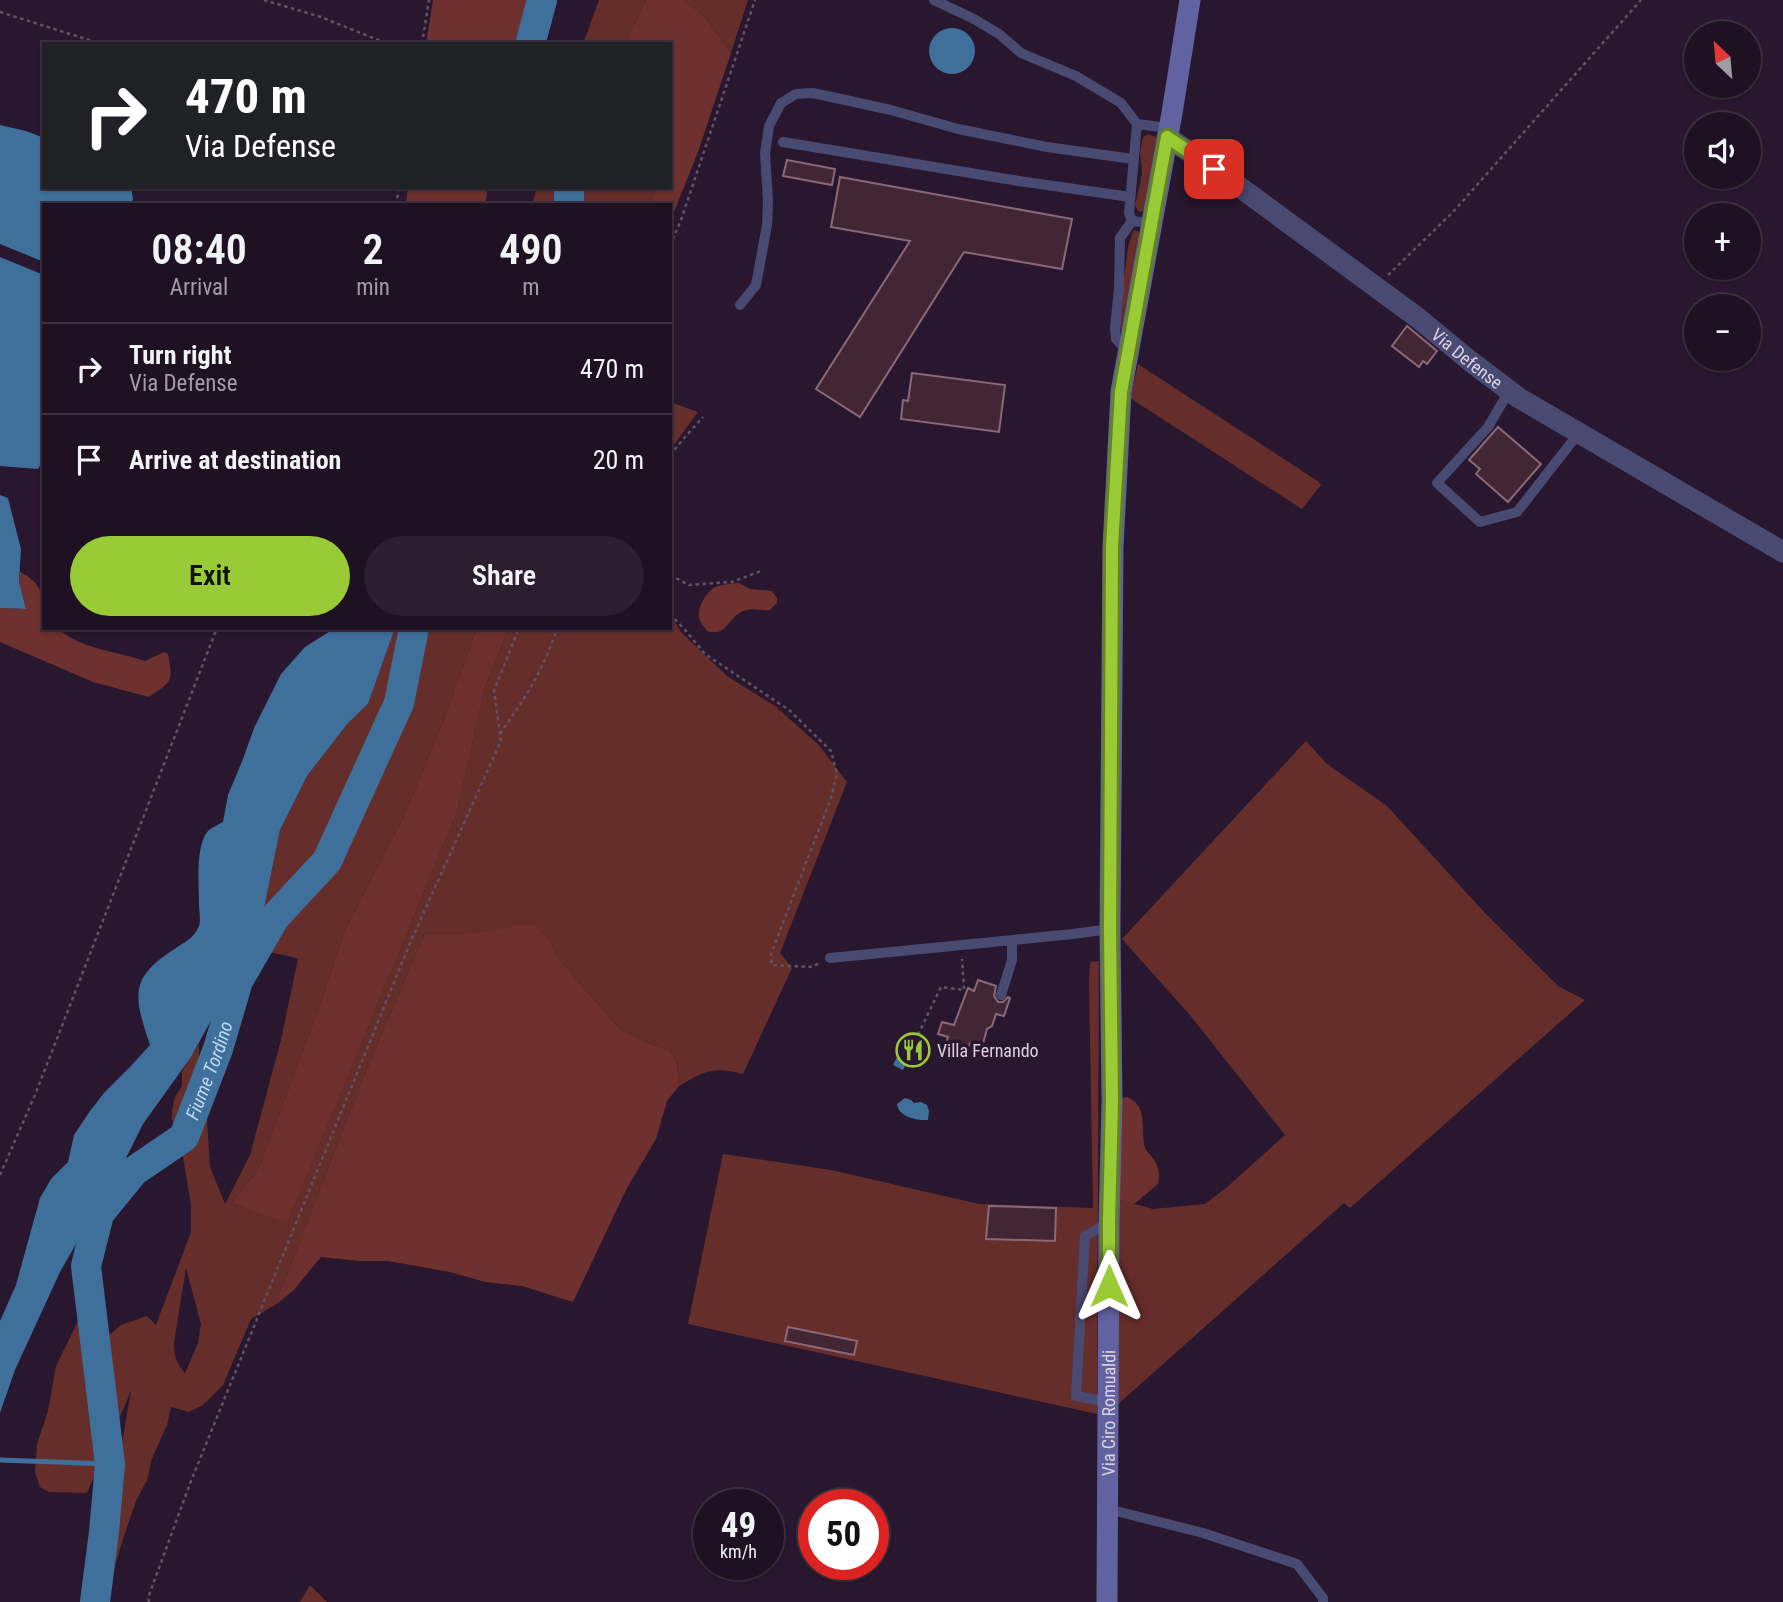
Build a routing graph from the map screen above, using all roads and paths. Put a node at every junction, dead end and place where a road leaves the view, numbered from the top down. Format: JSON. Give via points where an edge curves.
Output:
{"nodes":[{"id":1,"x":264,"y":0,"type":"edge"},
{"id":2,"x":429,"y":0,"type":"edge"},
{"id":3,"x":755,"y":0,"type":"edge"},
{"id":4,"x":934,"y":0,"type":"edge"},
{"id":5,"x":1190,"y":0,"type":"edge"},
{"id":6,"x":1641,"y":0,"type":"edge"},
{"id":7,"x":0,"y":12,"type":"edge"},
{"id":8,"x":96,"y":42,"type":"edge"},
{"id":9,"x":383,"y":42,"type":"edge"},
{"id":10,"x":422,"y":42,"type":"edge"},
{"id":11,"x":1137,"y":124,"type":"junction"},
{"id":12,"x":1168,"y":133,"type":"junction"},
{"id":13,"x":783,"y":142,"type":"dead end"},
{"id":14,"x":1133,"y":159,"type":"junction"},
{"id":15,"x":1130,"y":197,"type":"junction"},
{"id":16,"x":1142,"y":222,"type":"junction"},
{"id":17,"x":672,"y":241,"type":"edge"},
{"id":18,"x":1376,"y":287,"type":"junction"},
{"id":19,"x":740,"y":305,"type":"dead end"},
{"id":20,"x":1509,"y":390,"type":"junction"},
{"id":21,"x":703,"y":417,"type":"dead end"},
{"id":22,"x":1578,"y":433,"type":"junction"},
{"id":23,"x":672,"y":453,"type":"edge"},
{"id":24,"x":1783,"y":552,"type":"edge"},
{"id":25,"x":761,"y":571,"type":"dead end"},
{"id":26,"x":672,"y":576,"type":"edge"},
{"id":27,"x":672,"y":616,"type":"edge"},
{"id":28,"x":216,"y":630,"type":"edge"},
{"id":29,"x":518,"y":630,"type":"edge"},
{"id":30,"x":556,"y":630,"type":"edge"},
{"id":31,"x":500,"y":734,"type":"junction"},
{"id":32,"x":1110,"y":929,"type":"junction"},
{"id":33,"x":1012,"y":940,"type":"junction"},
{"id":34,"x":961,"y":945,"type":"junction"},
{"id":35,"x":830,"y":958,"type":"joint"},
{"id":36,"x":1001,"y":995,"type":"dead end"},
{"id":37,"x":915,"y":1041,"type":"dead end"},
{"id":38,"x":0,"y":1175,"type":"edge"},
{"id":39,"x":1109,"y":1222,"type":"junction"},
{"id":40,"x":1108,"y":1402,"type":"junction"},
{"id":41,"x":1108,"y":1509,"type":"junction"},
{"id":42,"x":149,"y":1602,"type":"edge"},
{"id":43,"x":1107,"y":1602,"type":"edge"},
{"id":44,"x":1323,"y":1602,"type":"edge"}],
"edges":[{"from":1,"to":9,"type":"path"},
{"from":2,"to":10,"type":"path"},
{"from":3,"to":17,"type":"path"},
{"from":4,"to":11,"type":"lane","via":[[999,34],[1021,53],[1076,76],[1121,103]]},
{"from":5,"to":12,"type":"main road","name":"Via Ciro Romualdi"},
{"from":6,"to":18,"type":"path","via":[[1453,212]]},
{"from":7,"to":8,"type":"path"},
{"from":11,"to":12,"type":"lane"},
{"from":11,"to":14,"type":"lane"},
{"from":12,"to":16,"type":"main road","name":"Via Ciro Romualdi"},
{"from":12,"to":18,"type":"street","name":"Via Defense"},
{"from":13,"to":15,"type":"lane"},
{"from":14,"to":15,"type":"lane"},
{"from":14,"to":19,"type":"lane","via":[[958,130],[891,110],[813,93],[796,94],[781,103],[769,126],[767,225],[756,285]]},
{"from":15,"to":16,"type":"lane","via":[[1129,213]]},
{"from":16,"to":32,"type":"main road","name":"Via Ciro Romualdi","via":[[1121,392],[1112,547]]},
{"from":18,"to":20,"type":"street","name":"Via Defense"},
{"from":20,"to":22,"type":"street","name":"Via Defense"},
{"from":20,"to":22,"type":"lane","via":[[1488,427],[1437,483],[1480,522],[1517,512]]},
{"from":21,"to":23,"type":"path"},
{"from":22,"to":24,"type":"street","name":"Via Defense"},
{"from":25,"to":26,"type":"path","via":[[741,579],[689,585]]},
{"from":27,"to":35,"type":"path","via":[[705,654],[789,710],[831,751],[837,774],[831,798],[771,954],[772,965],[785,966],[812,967]]},
{"from":28,"to":38,"type":"path"},
{"from":29,"to":31,"type":"path","via":[[494,691]]},
{"from":30,"to":31,"type":"path","via":[[535,681]]},
{"from":31,"to":42,"type":"path","via":[[501,741],[410,943],[191,1481]]},
{"from":32,"to":33,"type":"lane"},
{"from":32,"to":39,"type":"main road","name":"Via Ciro Romualdi"},
{"from":33,"to":34,"type":"lane"},
{"from":33,"to":36,"type":"lane","via":[[1012,960]]},
{"from":34,"to":35,"type":"lane"},
{"from":34,"to":37,"type":"path","via":[[964,990],[941,987]]},
{"from":39,"to":40,"type":"main road","name":"Via Ciro Romualdi"},
{"from":39,"to":40,"type":"lane","via":[[1084,1236],[1076,1396]]},
{"from":40,"to":41,"type":"main road","name":"Via Ciro Romualdi"},
{"from":41,"to":43,"type":"main road","name":"Via Ciro Romualdi"},
{"from":41,"to":44,"type":"lane","via":[[1203,1533],[1297,1564]]}]}
